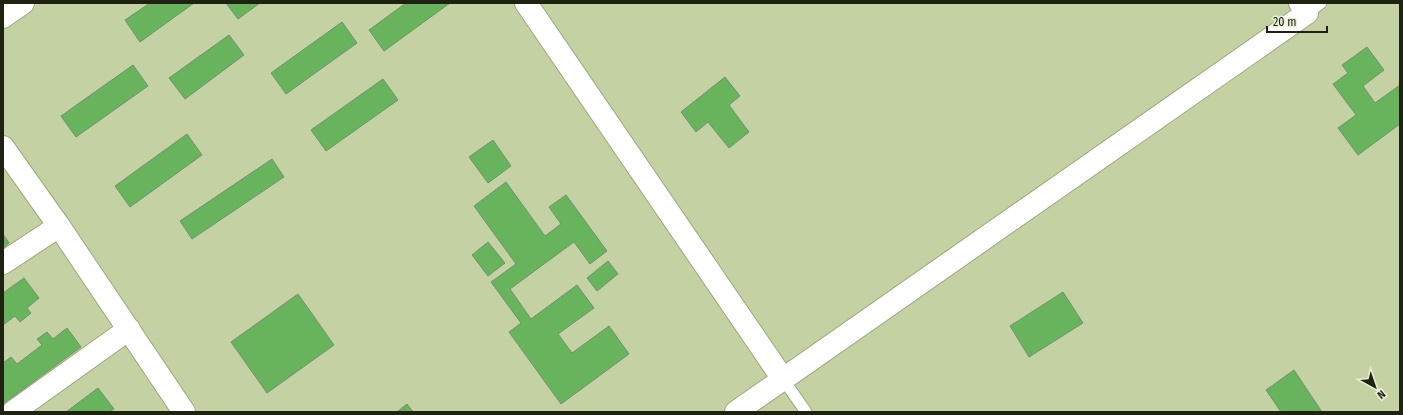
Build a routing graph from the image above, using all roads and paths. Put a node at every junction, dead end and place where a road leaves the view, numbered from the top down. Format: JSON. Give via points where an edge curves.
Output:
{"nodes":[{"id":1,"x":23,"y":3,"type":"edge"},
{"id":2,"x":526,"y":3,"type":"edge"},
{"id":3,"x":1309,"y":6,"type":"edge"},
{"id":4,"x":3,"y":17,"type":"edge"},
{"id":5,"x":3,"y":147,"type":"edge"},
{"id":6,"x":59,"y":226,"type":"junction"},
{"id":7,"x":3,"y":264,"type":"edge"},
{"id":8,"x":129,"y":329,"type":"junction"},
{"id":9,"x":783,"y":379,"type":"junction"},
{"id":10,"x":13,"y":412,"type":"edge"},
{"id":11,"x":184,"y":412,"type":"edge"},
{"id":12,"x":736,"y":412,"type":"edge"},
{"id":13,"x":806,"y":412,"type":"edge"}],
"edges":[{"from":1,"to":4,"type":"street"},
{"from":2,"to":9,"type":"street"},
{"from":3,"to":9,"type":"street"},
{"from":5,"to":6,"type":"street"},
{"from":6,"to":7,"type":"street"},
{"from":6,"to":8,"type":"street"},
{"from":8,"to":10,"type":"street"},
{"from":8,"to":11,"type":"street"},
{"from":9,"to":12,"type":"street"},
{"from":9,"to":13,"type":"lane"}]}
